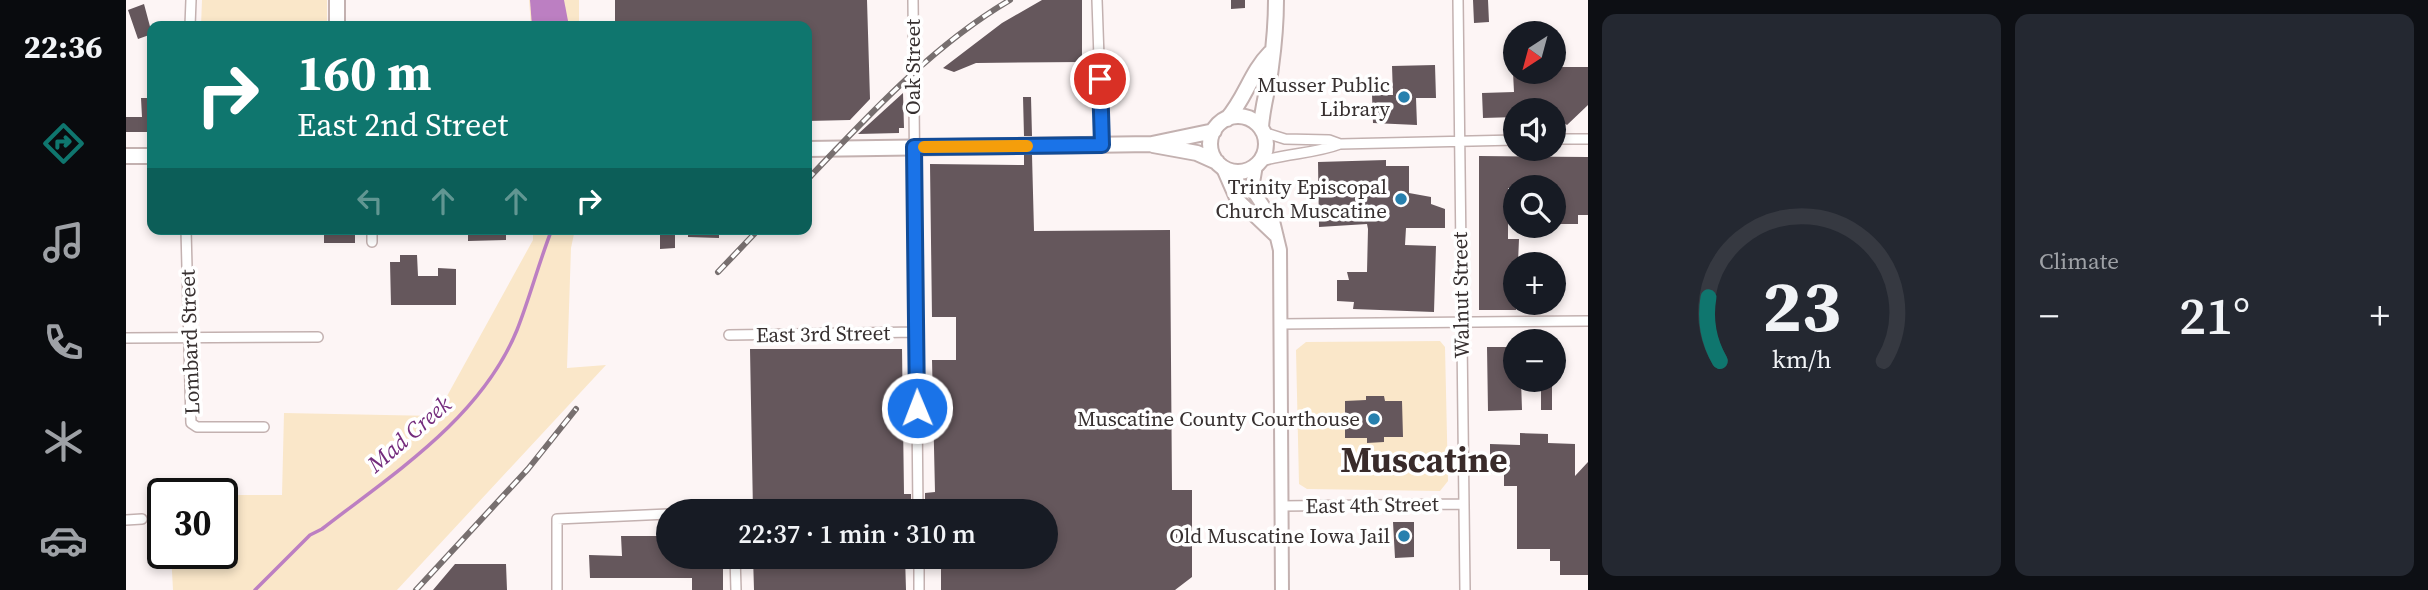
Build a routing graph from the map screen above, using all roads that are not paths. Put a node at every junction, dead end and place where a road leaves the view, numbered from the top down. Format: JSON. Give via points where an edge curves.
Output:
{"nodes":[{"id":1,"x":191,"y":0,"type":"edge"},
{"id":2,"x":337,"y":0,"type":"edge"},
{"id":3,"x":913,"y":0,"type":"edge"},
{"id":4,"x":1097,"y":0,"type":"edge"},
{"id":5,"x":1276,"y":0,"type":"edge"},
{"id":6,"x":1458,"y":0,"type":"edge"},
{"id":7,"x":190,"y":21,"type":"edge"},
{"id":8,"x":337,"y":21,"type":"edge"},
{"id":9,"x":1270,"y":53,"type":"junction"},
{"id":10,"x":1227,"y":118,"type":"junction"},
{"id":11,"x":1262,"y":130,"type":"junction"},
{"id":12,"x":1214,"y":131,"type":"junction"},
{"id":13,"x":1566,"y":139,"type":"edge"},
{"id":14,"x":1588,"y":139,"type":"edge"},
{"id":15,"x":1460,"y":140,"type":"junction"},
{"id":16,"x":1503,"y":140,"type":"edge"},
{"id":17,"x":1152,"y":144,"type":"junction"},
{"id":18,"x":1340,"y":144,"type":"junction"},
{"id":19,"x":1102,"y":145,"type":"junction"},
{"id":20,"x":914,"y":147,"type":"junction"},
{"id":21,"x":812,"y":149,"type":"edge"},
{"id":22,"x":126,"y":156,"type":"edge"},
{"id":23,"x":147,"y":156,"type":"edge"},
{"id":24,"x":1219,"y":164,"type":"junction"},
{"id":25,"x":1258,"y":164,"type":"junction"},
{"id":26,"x":186,"y":235,"type":"edge"},
{"id":27,"x":372,"y":235,"type":"edge"},
{"id":28,"x":1277,"y":237,"type":"junction"},
{"id":29,"x":372,"y":242,"type":"dead end"},
{"id":30,"x":1588,"y":321,"type":"edge"},
{"id":31,"x":1462,"y":323,"type":"junction"},
{"id":32,"x":1280,"y":324,"type":"junction"},
{"id":33,"x":917,"y":332,"type":"junction"},
{"id":34,"x":729,"y":335,"type":"dead end"},
{"id":35,"x":318,"y":337,"type":"dead end"},
{"id":36,"x":126,"y":338,"type":"edge"},
{"id":37,"x":188,"y":338,"type":"junction"},
{"id":38,"x":264,"y":427,"type":"dead end"},
{"id":39,"x":918,"y":499,"type":"edge"},
{"id":40,"x":1464,"y":504,"type":"junction"},
{"id":41,"x":1281,"y":506,"type":"junction"},
{"id":42,"x":656,"y":515,"type":"edge"},
{"id":43,"x":142,"y":519,"type":"dead end"},
{"id":44,"x":126,"y":520,"type":"edge"},
{"id":45,"x":735,"y":569,"type":"edge"},
{"id":46,"x":919,"y":569,"type":"edge"},
{"id":47,"x":557,"y":590,"type":"edge"},
{"id":48,"x":736,"y":590,"type":"edge"},
{"id":49,"x":919,"y":590,"type":"edge"},
{"id":50,"x":1282,"y":590,"type":"edge"},
{"id":51,"x":1465,"y":590,"type":"edge"}],
"edges":[{"from":1,"to":7,"type":"street"},
{"from":2,"to":8,"type":"main road"},
{"from":3,"to":20,"type":"street","name":"Oak Street"},
{"from":4,"to":19,"type":"street"},
{"from":5,"to":9,"type":"main road","via":[[1276,38]]},
{"from":6,"to":15,"type":"street","name":"Walnut Street"},
{"from":9,"to":10,"type":"main road"},
{"from":9,"to":11,"type":"main road"},
{"from":10,"to":11,"type":"main road","via":[[1243,117]]},
{"from":10,"to":12,"type":"main road"},
{"from":11,"to":18,"type":"street","via":[[1285,139]]},
{"from":11,"to":25,"type":"main road","via":[[1266,148]]},
{"from":12,"to":17,"type":"main road"},
{"from":12,"to":24,"type":"main road","via":[[1210,146]]},
{"from":13,"to":14,"type":"street"},
{"from":15,"to":16,"type":"street"},
{"from":15,"to":18,"type":"street"},
{"from":15,"to":31,"type":"street","name":"Walnut Street"},
{"from":17,"to":19,"type":"main road"},
{"from":17,"to":24,"type":"main road","via":[[1197,153]]},
{"from":18,"to":25,"type":"street","via":[[1285,153]]},
{"from":19,"to":20,"type":"main road"},
{"from":20,"to":21,"type":"main road"},
{"from":20,"to":33,"type":"street","name":"Oak Street"},
{"from":22,"to":23,"type":"main road"},
{"from":24,"to":25,"type":"main road","via":[[1243,172]]},
{"from":24,"to":28,"type":"main road","via":[[1236,198]]},
{"from":25,"to":28,"type":"main road","via":[[1252,189],[1273,221]]},
{"from":26,"to":37,"type":"street","name":"Lombard Street"},
{"from":27,"to":29,"type":"street"},
{"from":28,"to":32,"type":"main road"},
{"from":30,"to":31,"type":"street"},
{"from":31,"to":32,"type":"street"},
{"from":31,"to":40,"type":"street","name":"Walnut Street"},
{"from":32,"to":41,"type":"main road"},
{"from":33,"to":34,"type":"street","name":"East 3rd Street"},
{"from":33,"to":39,"type":"street","name":"Oak Street"},
{"from":35,"to":37,"type":"street"},
{"from":36,"to":37,"type":"street"},
{"from":37,"to":38,"type":"street","name":"Lombard Street","via":[[191,423],[197,427]]},
{"from":40,"to":41,"type":"street","name":"East 4th Street"},
{"from":40,"to":51,"type":"street","name":"Walnut Street"},
{"from":41,"to":50,"type":"main road"},
{"from":42,"to":47,"type":"street","via":[[557,519]]},
{"from":43,"to":44,"type":"street"},
{"from":45,"to":48,"type":"street"},
{"from":46,"to":49,"type":"street"}]}
